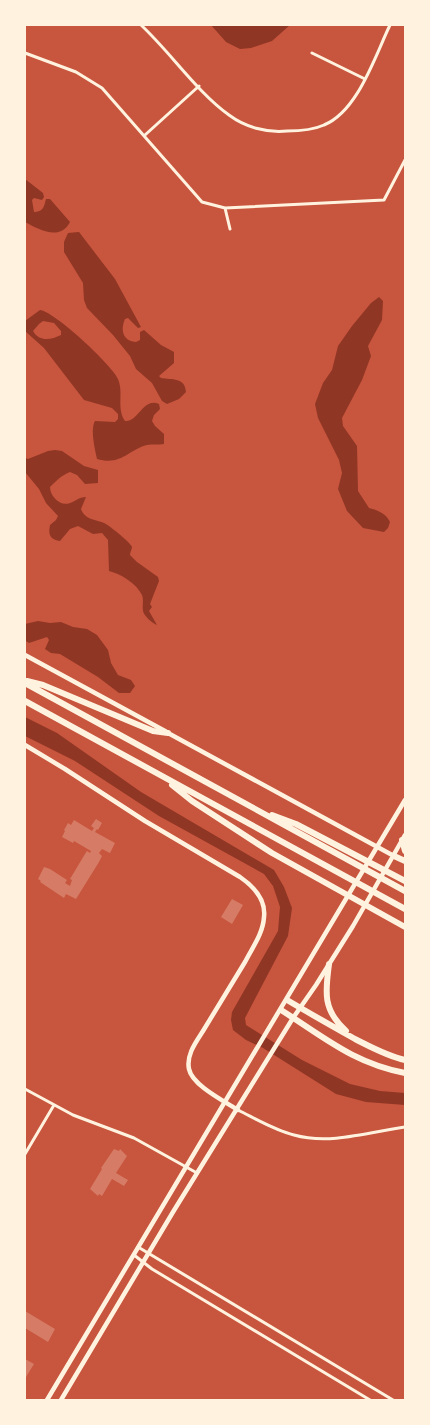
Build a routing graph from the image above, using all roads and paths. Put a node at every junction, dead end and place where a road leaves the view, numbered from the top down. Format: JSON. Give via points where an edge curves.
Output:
{"nodes":[{"id":1,"x":141,"y":25,"type":"edge"},
{"id":2,"x":390,"y":25,"type":"edge"},
{"id":3,"x":25,"y":53,"type":"edge"},
{"id":4,"x":312,"y":53,"type":"dead end"},
{"id":5,"x":365,"y":78,"type":"junction"},
{"id":6,"x":198,"y":86,"type":"junction"},
{"id":7,"x":145,"y":135,"type":"junction"},
{"id":8,"x":405,"y":160,"type":"edge"},
{"id":9,"x":225,"y":208,"type":"junction"},
{"id":10,"x":230,"y":229,"type":"dead end"},
{"id":11,"x":25,"y":655,"type":"edge"},
{"id":12,"x":25,"y":681,"type":"edge"},
{"id":13,"x":25,"y":701,"type":"edge"},
{"id":14,"x":168,"y":733,"type":"junction"},
{"id":15,"x":25,"y":745,"type":"edge"},
{"id":16,"x":160,"y":775,"type":"junction"},
{"id":17,"x":405,"y":801,"type":"edge"},
{"id":18,"x":404,"y":838,"type":"edge"},
{"id":19,"x":377,"y":847,"type":"junction"},
{"id":20,"x":405,"y":851,"type":"edge"},
{"id":21,"x":394,"y":856,"type":"junction"},
{"id":22,"x":352,"y":858,"type":"junction"},
{"id":23,"x":405,"y":861,"type":"edge"},
{"id":24,"x":405,"y":881,"type":"edge"},
{"id":25,"x":405,"y":891,"type":"edge"},
{"id":26,"x":405,"y":909,"type":"edge"},
{"id":27,"x":405,"y":927,"type":"edge"},
{"id":28,"x":329,"y":964,"type":"junction"},
{"id":29,"x":287,"y":1000,"type":"junction"},
{"id":30,"x":300,"y":1008,"type":"junction"},
{"id":31,"x":281,"y":1010,"type":"junction"},
{"id":32,"x":293,"y":1018,"type":"junction"},
{"id":33,"x":352,"y":1037,"type":"junction"},
{"id":34,"x":405,"y":1060,"type":"edge"},
{"id":35,"x":405,"y":1073,"type":"edge"},
{"id":36,"x":25,"y":1089,"type":"edge"},
{"id":37,"x":226,"y":1102,"type":"junction"},
{"id":38,"x":54,"y":1105,"type":"junction"},
{"id":39,"x":238,"y":1110,"type":"junction"},
{"id":40,"x":405,"y":1127,"type":"edge"},
{"id":41,"x":25,"y":1154,"type":"edge"},
{"id":42,"x":186,"y":1167,"type":"junction"},
{"id":43,"x":197,"y":1174,"type":"junction"},
{"id":44,"x":138,"y":1247,"type":"junction"},
{"id":45,"x":133,"y":1254,"type":"junction"},
{"id":46,"x":149,"y":1254,"type":"junction"},
{"id":47,"x":144,"y":1262,"type":"junction"},
{"id":48,"x":47,"y":1400,"type":"edge"},
{"id":49,"x":62,"y":1400,"type":"edge"},
{"id":50,"x":370,"y":1400,"type":"edge"},
{"id":51,"x":393,"y":1400,"type":"edge"}],
"edges":[{"from":1,"to":6,"type":"street"},
{"from":2,"to":5,"type":"street"},
{"from":3,"to":7,"type":"street","via":[[76,72],[102,88]]},
{"from":4,"to":5,"type":"street"},
{"from":5,"to":6,"type":"street","via":[[339,116],[316,127],[280,132],[248,126],[229,116]]},
{"from":6,"to":7,"type":"street"},
{"from":7,"to":9,"type":"street","via":[[202,202]]},
{"from":8,"to":9,"type":"street","via":[[384,200]]},
{"from":9,"to":10,"type":"street"},
{"from":11,"to":14,"type":"main road"},
{"from":12,"to":14,"type":"highway","via":[[43,685],[153,731]]},
{"from":12,"to":22,"type":"highway","via":[[246,804]]},
{"from":13,"to":16,"type":"highway"},
{"from":14,"to":19,"type":"main road"},
{"from":15,"to":37,"type":"main road","via":[[240,877],[259,895],[265,916],[258,938],[189,1056],[193,1079]]},
{"from":16,"to":26,"type":"highway"},
{"from":16,"to":27,"type":"highway","via":[[192,801],[272,853]]},
{"from":17,"to":19,"type":"main road"},
{"from":18,"to":20,"type":"highway"},
{"from":18,"to":21,"type":"main road"},
{"from":19,"to":21,"type":"main road"},
{"from":19,"to":29,"type":"main road"},
{"from":21,"to":23,"type":"highway"},
{"from":21,"to":28,"type":"main road"},
{"from":22,"to":24,"type":"highway"},
{"from":22,"to":25,"type":"highway"},
{"from":28,"to":30,"type":"main road"},
{"from":28,"to":33,"type":"highway","via":[[326,992],[329,1009]]},
{"from":29,"to":30,"type":"highway"},
{"from":29,"to":31,"type":"main road"},
{"from":30,"to":32,"type":"main road"},
{"from":30,"to":33,"type":"highway"},
{"from":31,"to":32,"type":"highway"},
{"from":31,"to":37,"type":"main road"},
{"from":32,"to":35,"type":"highway","via":[[368,1063]]},
{"from":32,"to":39,"type":"main road"},
{"from":33,"to":34,"type":"highway","via":[[394,1058]]},
{"from":36,"to":38,"type":"street"},
{"from":37,"to":39,"type":"main road"},
{"from":37,"to":42,"type":"main road"},
{"from":38,"to":41,"type":"street"},
{"from":38,"to":42,"type":"street","via":[[134,1138]]},
{"from":39,"to":40,"type":"street","via":[[274,1128],[314,1139]]},
{"from":39,"to":43,"type":"main road"},
{"from":42,"to":43,"type":"street"},
{"from":42,"to":44,"type":"main road"},
{"from":43,"to":46,"type":"main road"},
{"from":44,"to":45,"type":"main road"},
{"from":44,"to":46,"type":"street"},
{"from":45,"to":47,"type":"street"},
{"from":45,"to":48,"type":"main road"},
{"from":46,"to":47,"type":"main road"},
{"from":46,"to":51,"type":"street"},
{"from":47,"to":49,"type":"main road"},
{"from":47,"to":50,"type":"street"}]}
